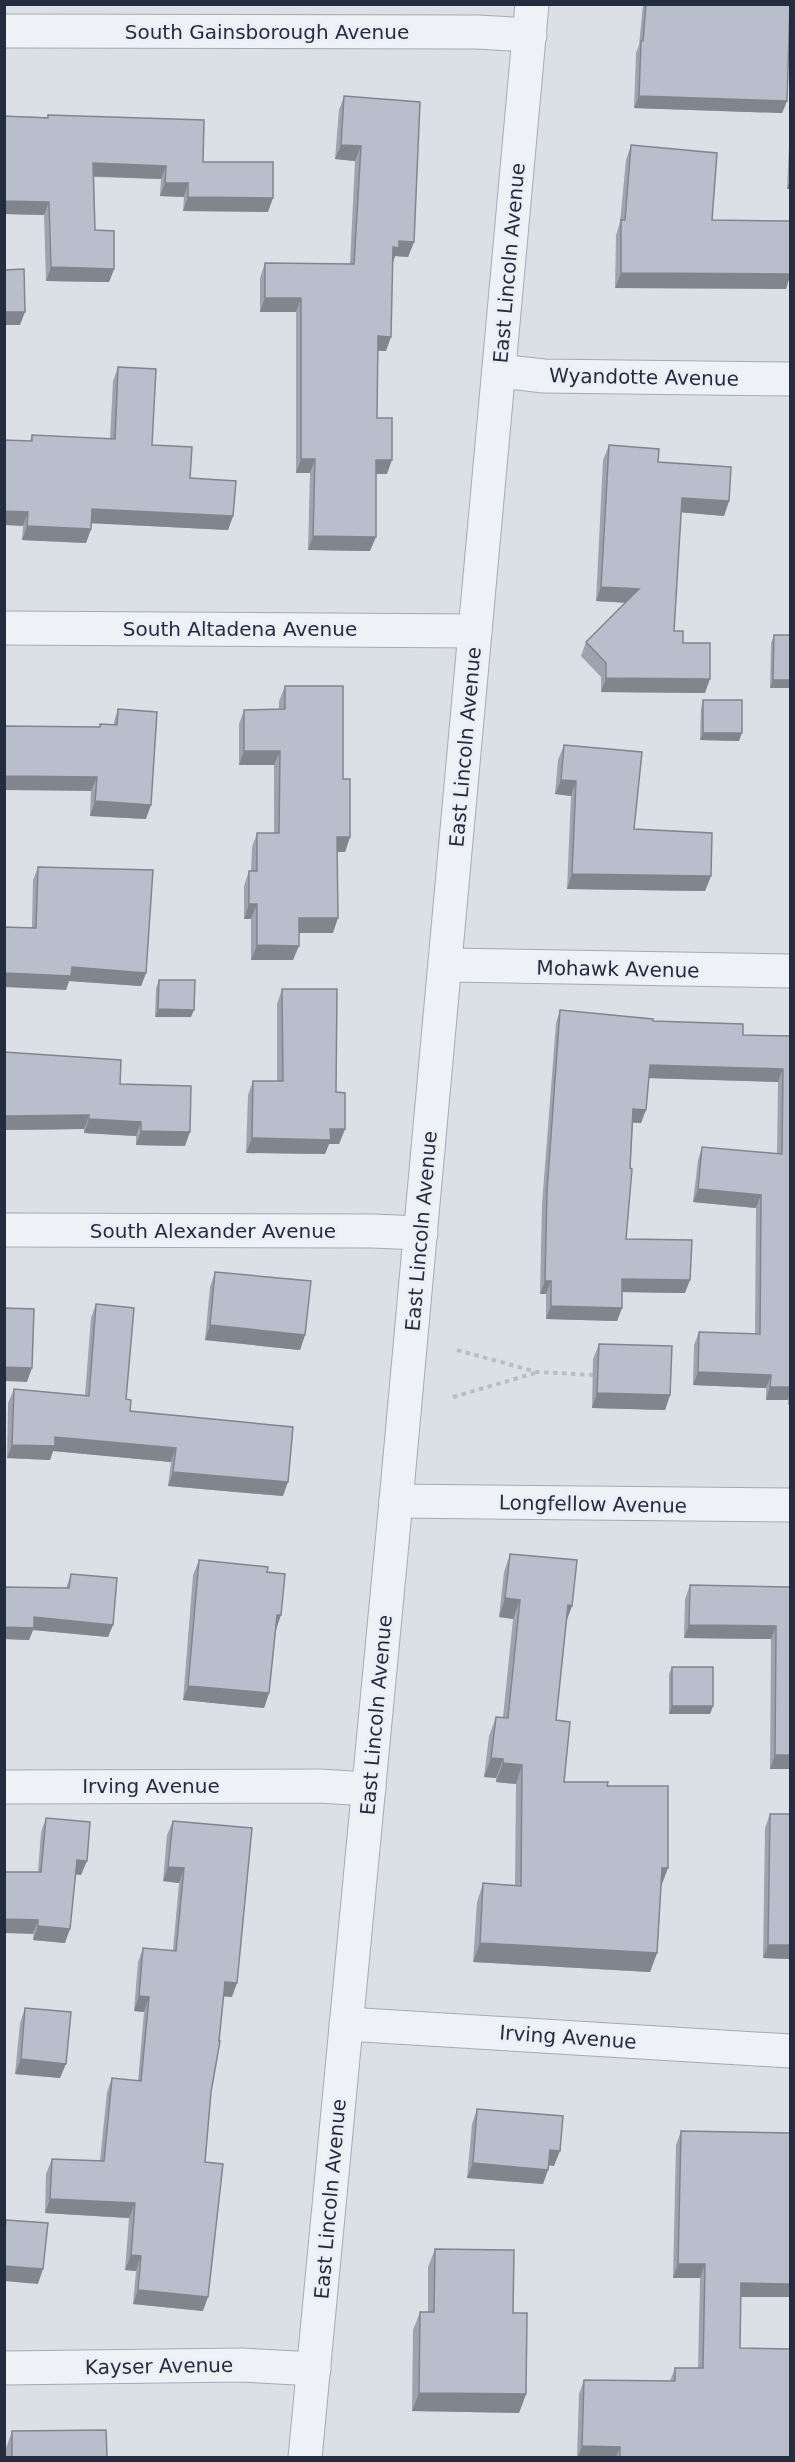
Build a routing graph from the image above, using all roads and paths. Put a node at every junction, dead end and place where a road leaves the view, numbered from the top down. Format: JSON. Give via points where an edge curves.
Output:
{"nodes":[{"id":1,"x":531,"y":20,"type":"edge"},
{"id":2,"x":4,"y":31,"type":"edge"},
{"id":3,"x":499,"y":371,"type":"junction"},
{"id":4,"x":790,"y":379,"type":"edge"},
{"id":5,"x":4,"y":628,"type":"edge"},
{"id":6,"x":475,"y":631,"type":"junction"},
{"id":7,"x":446,"y":965,"type":"junction"},
{"id":8,"x":790,"y":971,"type":"edge"},
{"id":9,"x":4,"y":1230,"type":"edge"},
{"id":10,"x":421,"y":1233,"type":"junction"},
{"id":11,"x":457,"y":1350,"type":"dead end"},
{"id":12,"x":537,"y":1372,"type":"junction"},
{"id":13,"x":593,"y":1375,"type":"dead end"},
{"id":14,"x":453,"y":1397,"type":"dead end"},
{"id":15,"x":396,"y":1501,"type":"junction"},
{"id":16,"x":790,"y":1505,"type":"edge"},
{"id":17,"x":4,"y":1787,"type":"edge"},
{"id":18,"x":369,"y":1789,"type":"junction"},
{"id":19,"x":346,"y":2024,"type":"junction"},
{"id":20,"x":790,"y":2051,"type":"edge"},
{"id":21,"x":4,"y":2368,"type":"edge"},
{"id":22,"x":314,"y":2369,"type":"junction"},
{"id":23,"x":305,"y":2457,"type":"edge"}],
"edges":[{"from":1,"to":2,"type":"street","name":"South Gainsborough Avenue","via":[[465,32]]},
{"from":1,"to":3,"type":"street","name":"East Lincoln Avenue"},
{"from":3,"to":4,"type":"street","name":"Wyandotte Avenue","via":[[544,376]]},
{"from":3,"to":6,"type":"street","name":"East Lincoln Avenue"},
{"from":5,"to":6,"type":"street","name":"South Altadena Avenue"},
{"from":6,"to":7,"type":"street","name":"East Lincoln Avenue"},
{"from":7,"to":8,"type":"street","name":"Mohawk Avenue"},
{"from":7,"to":10,"type":"street","name":"East Lincoln Avenue"},
{"from":9,"to":10,"type":"street","name":"South Alexander Avenue"},
{"from":10,"to":15,"type":"street","name":"East Lincoln Avenue"},
{"from":11,"to":12,"type":"path"},
{"from":12,"to":13,"type":"path"},
{"from":12,"to":14,"type":"path"},
{"from":15,"to":16,"type":"street","name":"Longfellow Avenue"},
{"from":15,"to":18,"type":"street","name":"East Lincoln Avenue"},
{"from":17,"to":18,"type":"street","name":"Irving Avenue"},
{"from":18,"to":19,"type":"street","name":"East Lincoln Avenue"},
{"from":19,"to":20,"type":"street","name":"Irving Avenue"},
{"from":19,"to":22,"type":"street","name":"East Lincoln Avenue"},
{"from":21,"to":22,"type":"street","name":"Kayser Avenue","via":[[242,2365]]},
{"from":22,"to":23,"type":"street","name":"East Lincoln Avenue"}]}
